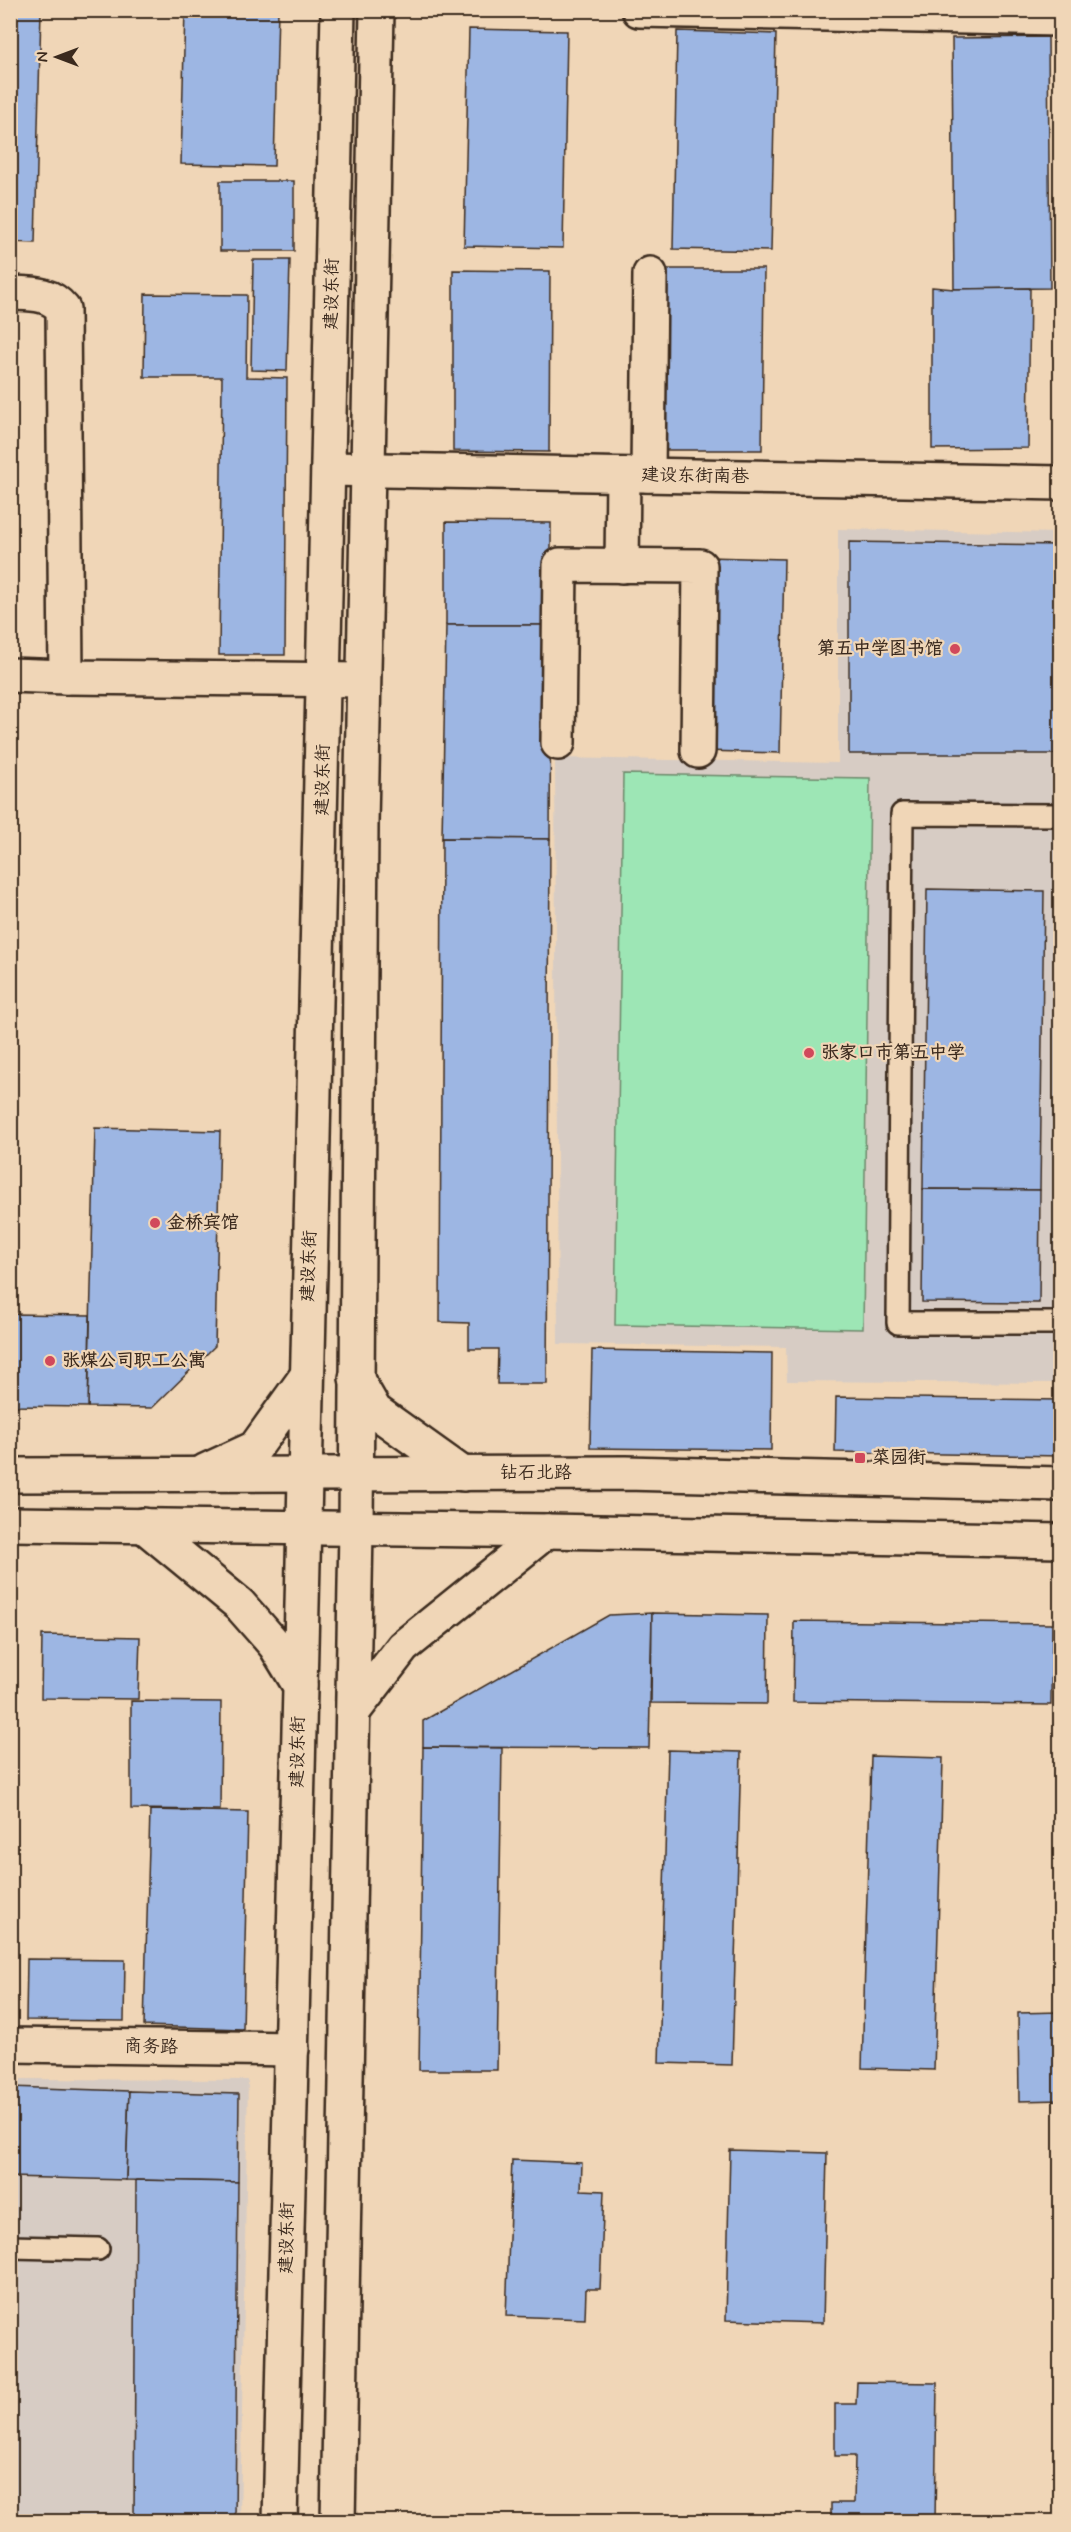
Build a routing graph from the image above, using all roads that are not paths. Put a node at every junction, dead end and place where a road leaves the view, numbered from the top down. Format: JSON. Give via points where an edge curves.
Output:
{"nodes":[{"id":1,"x":338,"y":10,"type":"edge"},
{"id":2,"x":377,"y":10,"type":"edge"},
{"id":3,"x":639,"y":10,"type":"edge"},
{"id":4,"x":1060,"y":20,"type":"edge"},
{"id":5,"x":650,"y":274,"type":"dead end"},
{"id":6,"x":10,"y":293,"type":"edge"},
{"id":7,"x":328,"y":469,"type":"junction"},
{"id":8,"x":367,"y":470,"type":"junction"},
{"id":9,"x":635,"y":475,"type":"junction"},
{"id":10,"x":1060,"y":483,"type":"edge"},
{"id":11,"x":622,"y":566,"type":"junction"},
{"id":12,"x":10,"y":675,"type":"edge"},
{"id":13,"x":66,"y":676,"type":"junction"},
{"id":14,"x":325,"y":679,"type":"junction"},
{"id":15,"x":363,"y":680,"type":"junction"},
{"id":16,"x":558,"y":743,"type":"dead end"},
{"id":17,"x":698,"y":751,"type":"dead end"},
{"id":18,"x":1060,"y":815,"type":"edge"},
{"id":19,"x":1060,"y":1323,"type":"edge"},
{"id":20,"x":306,"y":1377,"type":"junction"},
{"id":21,"x":356,"y":1378,"type":"junction"},
{"id":22,"x":463,"y":1473,"type":"junction"},
{"id":23,"x":356,"y":1474,"type":"junction"},
{"id":24,"x":10,"y":1475,"type":"edge"},
{"id":25,"x":197,"y":1475,"type":"junction"},
{"id":26,"x":304,"y":1475,"type":"junction"},
{"id":27,"x":1060,"y":1484,"type":"edge"},
{"id":28,"x":10,"y":1524,"type":"edge"},
{"id":29,"x":143,"y":1525,"type":"junction"},
{"id":30,"x":304,"y":1527,"type":"junction"},
{"id":31,"x":356,"y":1528,"type":"junction"},
{"id":32,"x":546,"y":1531,"type":"junction"},
{"id":33,"x":1060,"y":1541,"type":"edge"},
{"id":34,"x":300,"y":1686,"type":"junction"},
{"id":35,"x":353,"y":1712,"type":"junction"},
{"id":36,"x":10,"y":2045,"type":"edge"},
{"id":37,"x":292,"y":2049,"type":"junction"},
{"id":38,"x":10,"y":2247,"type":"edge"},
{"id":39,"x":98,"y":2249,"type":"dead end"},
{"id":40,"x":280,"y":2522,"type":"edge"},
{"id":41,"x":338,"y":2522,"type":"edge"}],
"edges":[{"from":1,"to":7,"type":"main road","name":"建设东街"},
{"from":2,"to":8,"type":"main road"},
{"from":3,"to":4,"type":"main road"},
{"from":5,"to":9,"type":"main road"},
{"from":6,"to":13,"type":"main road","via":[[38,294],[54,299],[63,309]]},
{"from":7,"to":8,"type":"main road","name":"建设东街南巷"},
{"from":7,"to":14,"type":"main road","name":"建设东街"},
{"from":8,"to":9,"type":"main road","name":"建设东街南巷"},
{"from":8,"to":15,"type":"main road"},
{"from":9,"to":10,"type":"main road","name":"建设东街南巷"},
{"from":9,"to":11,"type":"main road"},
{"from":11,"to":16,"type":"main road","via":[[560,565]]},
{"from":11,"to":17,"type":"main road","via":[[700,567]]},
{"from":12,"to":13,"type":"main road"},
{"from":13,"to":14,"type":"main road"},
{"from":14,"to":15,"type":"main road"},
{"from":14,"to":20,"type":"main road","name":"建设东街"},
{"from":15,"to":21,"type":"main road"},
{"from":18,"to":19,"type":"lane","via":[[902,814],[897,1323]]},
{"from":20,"to":25,"type":"main road","via":[[255,1448]]},
{"from":20,"to":26,"type":"main road","name":"建设东街"},
{"from":21,"to":22,"type":"main road","via":[[375,1411]]},
{"from":21,"to":23,"type":"main road"},
{"from":22,"to":23,"type":"main road","name":"钻石北路"},
{"from":22,"to":27,"type":"main road","name":"钻石北路","via":[[626,1473]]},
{"from":23,"to":26,"type":"main road","name":"钻石北路"},
{"from":23,"to":31,"type":"main road"},
{"from":24,"to":25,"type":"main road","name":"钻石北路"},
{"from":25,"to":26,"type":"main road","name":"钻石北路"},
{"from":26,"to":30,"type":"main road","name":"建设东街"},
{"from":28,"to":29,"type":"main road"},
{"from":29,"to":30,"type":"main road"},
{"from":29,"to":34,"type":"main road","via":[[239,1604],[275,1645]]},
{"from":30,"to":31,"type":"main road"},
{"from":30,"to":34,"type":"main road","name":"建设东街"},
{"from":31,"to":32,"type":"main road"},
{"from":31,"to":35,"type":"main road"},
{"from":32,"to":33,"type":"main road"},
{"from":32,"to":35,"type":"main road","via":[[403,1647]]},
{"from":34,"to":37,"type":"main road","name":"建设东街"},
{"from":35,"to":41,"type":"main road"},
{"from":36,"to":37,"type":"main road","name":"商务路"},
{"from":37,"to":40,"type":"main road","name":"建设东街"},
{"from":38,"to":39,"type":"lane"}]}
